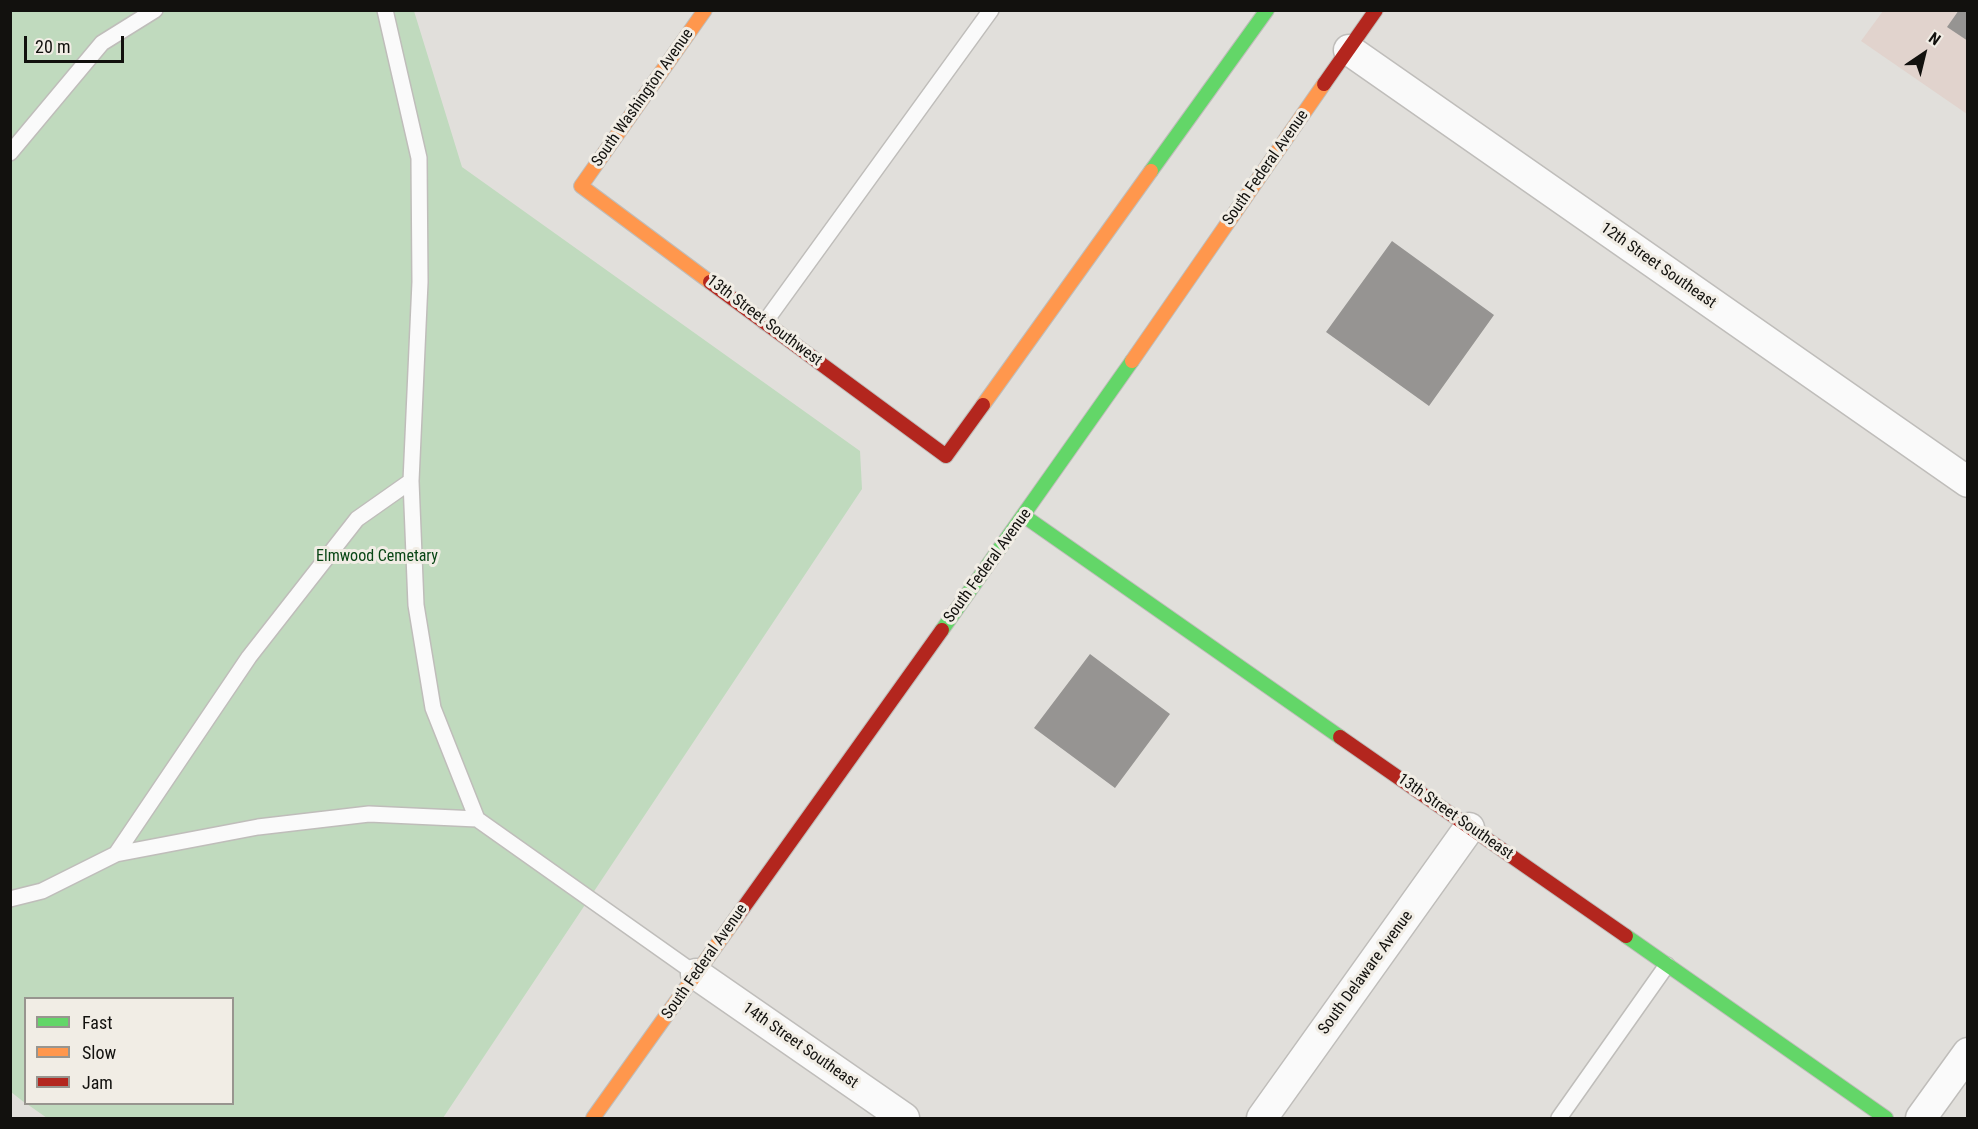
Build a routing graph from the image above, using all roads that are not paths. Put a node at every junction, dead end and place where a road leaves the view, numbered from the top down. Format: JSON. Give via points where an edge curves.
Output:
{"nodes":[{"id":1,"x":156,"y":10,"type":"edge"},
{"id":2,"x":385,"y":10,"type":"edge"},
{"id":3,"x":705,"y":10,"type":"edge"},
{"id":4,"x":991,"y":10,"type":"edge"},
{"id":5,"x":1267,"y":10,"type":"edge"},
{"id":6,"x":1376,"y":10,"type":"edge"},
{"id":7,"x":1349,"y":50,"type":"junction"},
{"id":8,"x":10,"y":153,"type":"edge"},
{"id":9,"x":581,"y":186,"type":"joint"},
{"id":10,"x":765,"y":322,"type":"junction"},
{"id":11,"x":411,"y":481,"type":"junction"},
{"id":12,"x":1968,"y":482,"type":"edge"},
{"id":13,"x":1024,"y":516,"type":"junction"},
{"id":14,"x":477,"y":819,"type":"junction"},
{"id":15,"x":1469,"y":828,"type":"junction"},
{"id":16,"x":116,"y":854,"type":"junction"},
{"id":17,"x":10,"y":899,"type":"edge"},
{"id":18,"x":1667,"y":965,"type":"junction"},
{"id":19,"x":696,"y":974,"type":"junction"},
{"id":20,"x":1968,"y":1053,"type":"edge"},
{"id":21,"x":594,"y":1119,"type":"edge"},
{"id":22,"x":904,"y":1119,"type":"edge"},
{"id":23,"x":1262,"y":1119,"type":"edge"},
{"id":24,"x":1559,"y":1119,"type":"edge"},
{"id":25,"x":1886,"y":1119,"type":"edge"},
{"id":26,"x":1921,"y":1119,"type":"edge"}],
"edges":[{"from":1,"to":8,"type":"lane","via":[[102,43]]},
{"from":2,"to":11,"type":"lane","via":[[419,158],[420,282]]},
{"from":3,"to":9,"type":"street","name":"South Washington Avenue"},
{"from":4,"to":10,"type":"lane"},
{"from":5,"to":10,"type":"street","name":"13th Street Southwest","via":[[946,456]]},
{"from":6,"to":7,"type":"street","name":"South Federal Avenue"},
{"from":7,"to":12,"type":"street","name":"12th Street Southeast"},
{"from":7,"to":13,"type":"street","name":"South Federal Avenue"},
{"from":9,"to":10,"type":"street","name":"13th Street Southwest"},
{"from":11,"to":14,"type":"lane","via":[[416,605],[433,708]]},
{"from":11,"to":16,"type":"lane","via":[[357,519],[249,657]]},
{"from":13,"to":15,"type":"street","name":"13th Street Southeast"},
{"from":13,"to":19,"type":"street","name":"South Federal Avenue"},
{"from":14,"to":16,"type":"lane","via":[[369,814],[258,826]]},
{"from":14,"to":19,"type":"lane"},
{"from":15,"to":18,"type":"street","name":"13th Street Southeast"},
{"from":15,"to":23,"type":"street","name":"South Delaware Avenue"},
{"from":16,"to":17,"type":"lane","via":[[42,891]]},
{"from":18,"to":24,"type":"lane"},
{"from":18,"to":25,"type":"street","name":"13th Street Southeast"},
{"from":19,"to":21,"type":"street","name":"South Federal Avenue"},
{"from":19,"to":22,"type":"street","name":"14th Street Southeast"},
{"from":20,"to":26,"type":"street"}]}
